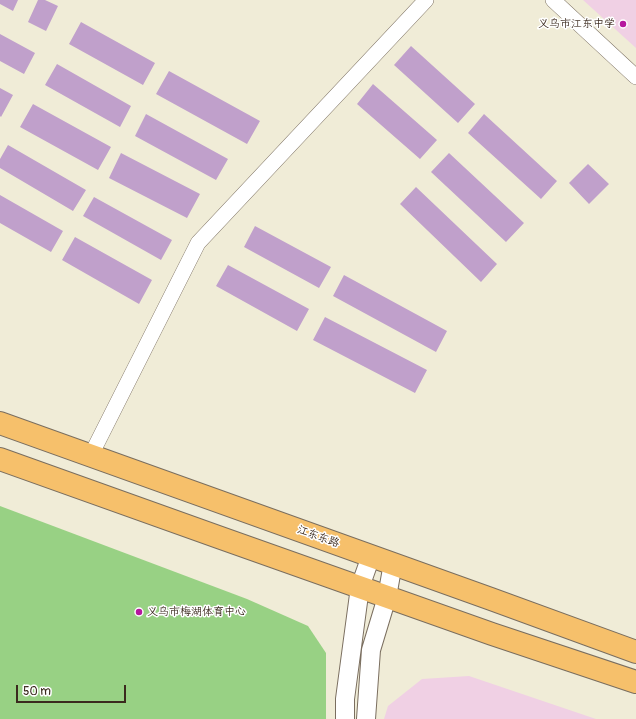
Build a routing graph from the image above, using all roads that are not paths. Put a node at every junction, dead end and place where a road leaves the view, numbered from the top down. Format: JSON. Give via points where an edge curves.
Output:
{"nodes":[{"id":1,"x":426,"y":0,"type":"edge"},
{"id":2,"x":553,"y":0,"type":"edge"},
{"id":3,"x":636,"y":77,"type":"edge"},
{"id":4,"x":0,"y":423,"type":"edge"},
{"id":5,"x":91,"y":455,"type":"junction"},
{"id":6,"x":0,"y":459,"type":"edge"},
{"id":7,"x":371,"y":556,"type":"junction"},
{"id":8,"x":393,"y":563,"type":"junction"},
{"id":9,"x":360,"y":587,"type":"junction"},
{"id":10,"x":387,"y":597,"type":"junction"},
{"id":11,"x":636,"y":652,"type":"edge"},
{"id":12,"x":636,"y":682,"type":"edge"},
{"id":13,"x":345,"y":719,"type":"edge"},
{"id":14,"x":366,"y":719,"type":"edge"}],
"edges":[{"from":1,"to":5,"type":"street","via":[[198,243]]},
{"from":2,"to":3,"type":"street"},
{"from":4,"to":5,"type":"main road","name":"江东东路"},
{"from":5,"to":7,"type":"main road","name":"江东东路"},
{"from":6,"to":9,"type":"main road"},
{"from":7,"to":8,"type":"main road","name":"江东东路"},
{"from":7,"to":9,"type":"street"},
{"from":8,"to":10,"type":"street"},
{"from":8,"to":11,"type":"main road","name":"江东东路"},
{"from":9,"to":10,"type":"main road"},
{"from":9,"to":13,"type":"street","via":[[345,699]]},
{"from":10,"to":12,"type":"main road"},
{"from":10,"to":14,"type":"street","via":[[371,650]]}]}
